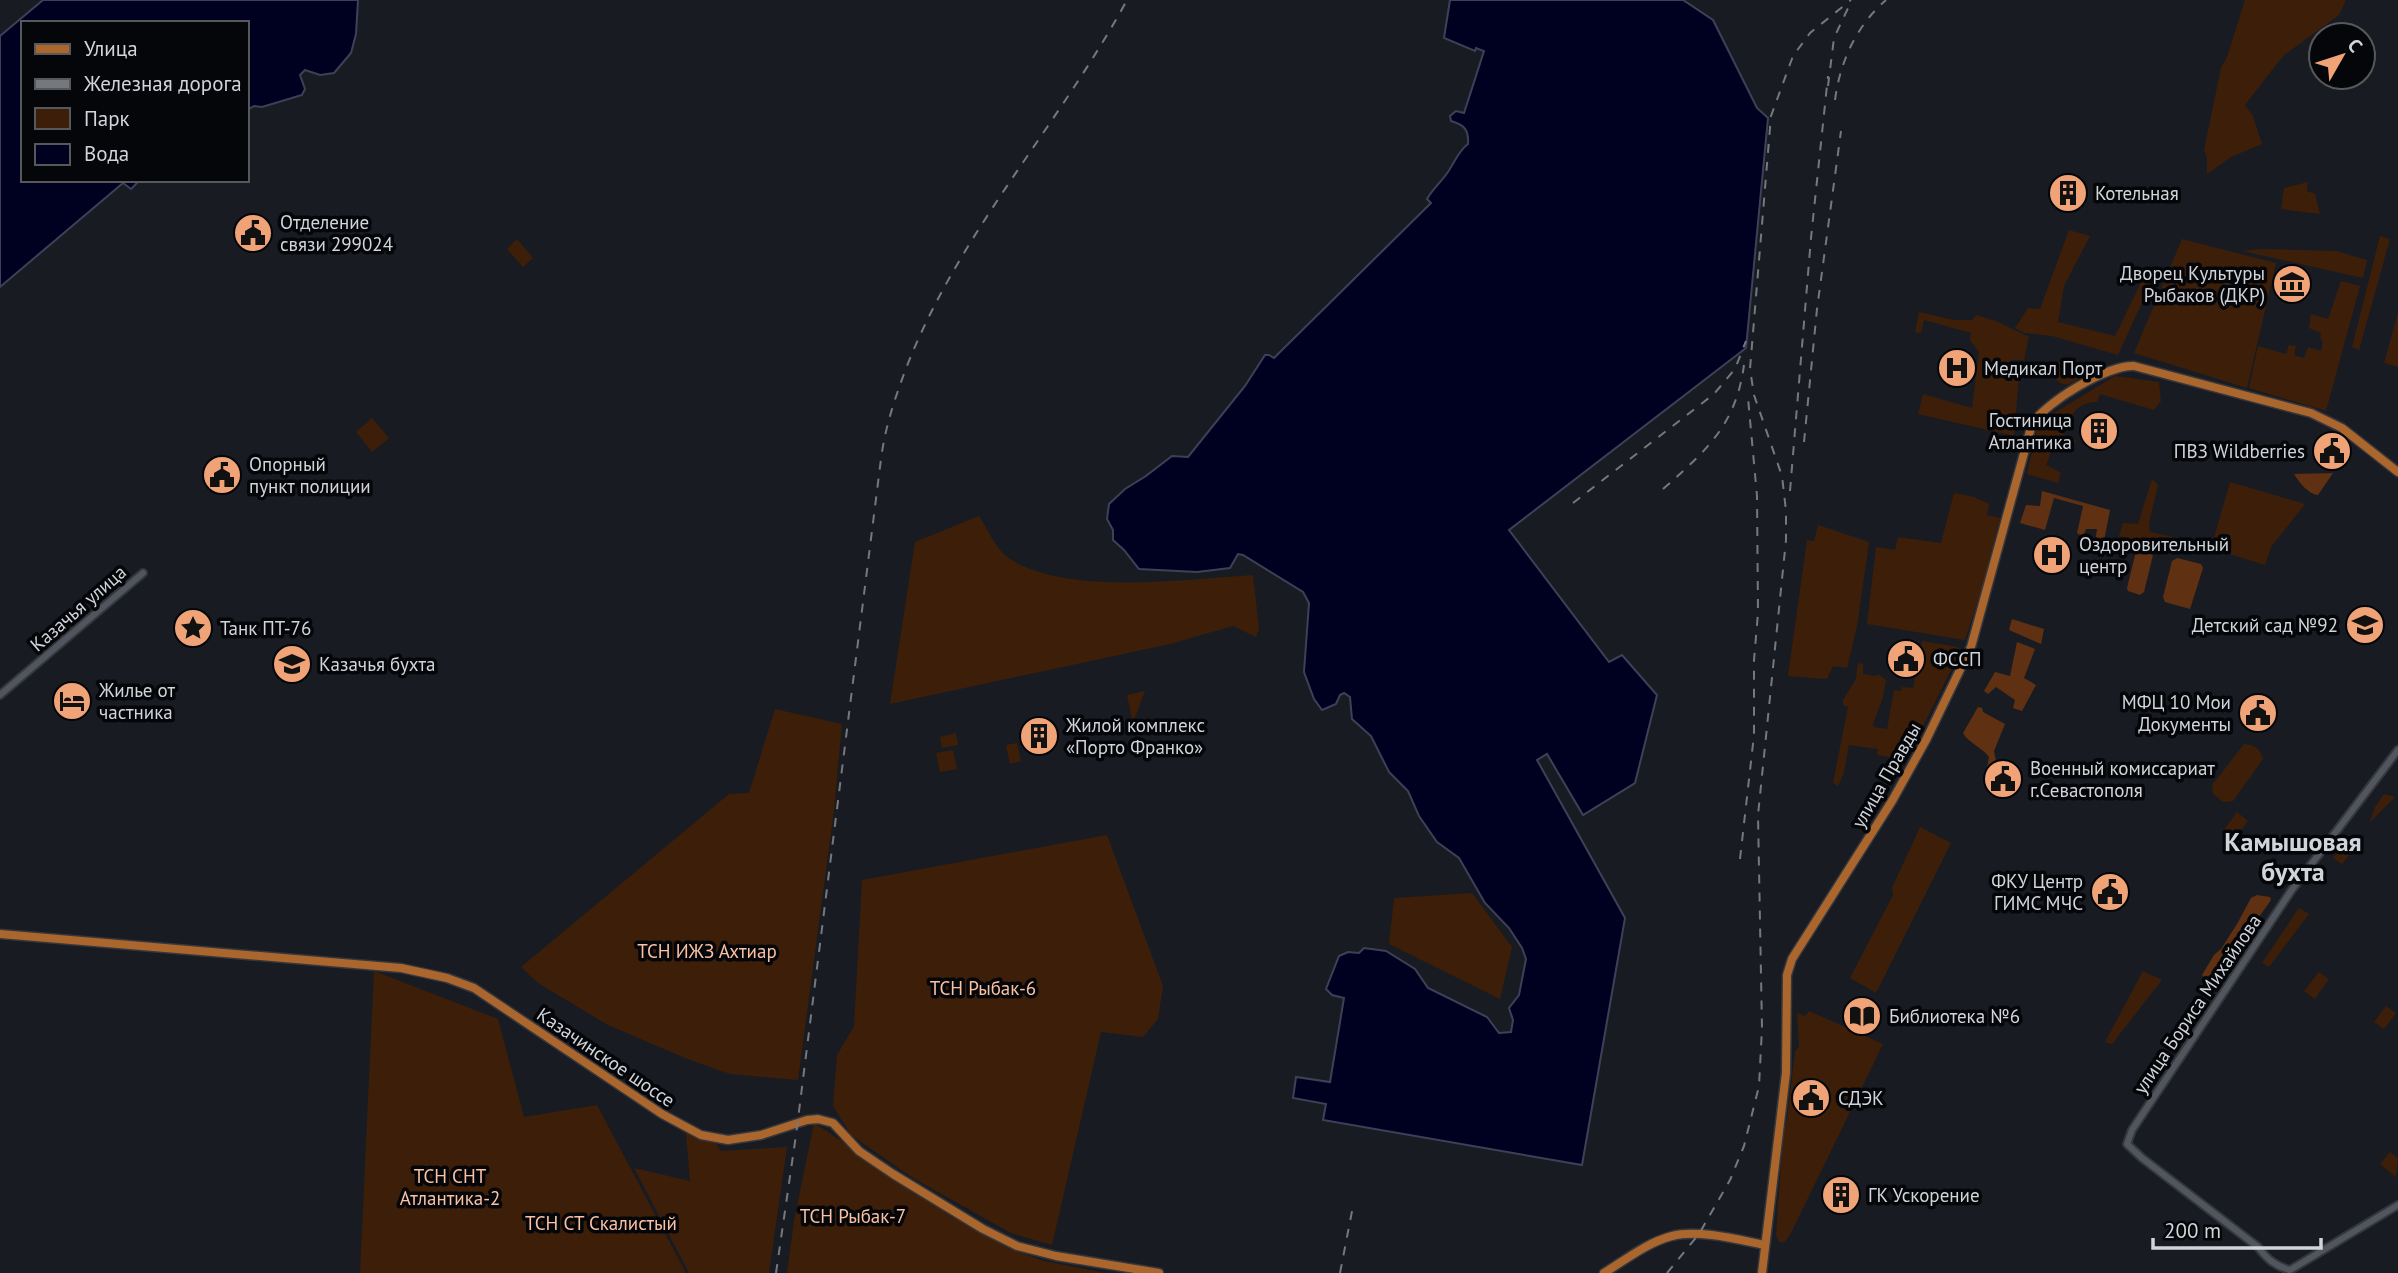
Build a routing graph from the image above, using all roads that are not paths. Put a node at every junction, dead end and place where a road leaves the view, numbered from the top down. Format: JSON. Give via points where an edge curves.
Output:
{"nodes":[{"id":1,"x":2398,"y":472,"type":"edge"},
{"id":2,"x":143,"y":573,"type":"dead end"},
{"id":3,"x":0,"y":695,"type":"edge"},
{"id":4,"x":2398,"y":750,"type":"edge"},
{"id":5,"x":0,"y":934,"type":"edge"},
{"id":6,"x":2398,"y":1205,"type":"edge"},
{"id":7,"x":1765,"y":1245,"type":"junction"},
{"id":8,"x":1159,"y":1273,"type":"edge"},
{"id":9,"x":1604,"y":1273,"type":"edge"},
{"id":10,"x":1762,"y":1273,"type":"edge"}],
"edges":[{"from":1,"to":7,"type":"main road","name":"улица Правды","via":[[2342,428],[2320,417],[2124,365],[2037,416],[1971,647],[1892,801],[1792,959],[1787,975],[1786,1073]]},
{"from":2,"to":3,"type":"street","name":"Казачья улица"},
{"from":4,"to":6,"type":"street","name":"улица Бориса Михайлова","via":[[2246,956],[2132,1129],[2127,1144],[2278,1267],[2290,1270]]},
{"from":5,"to":8,"type":"main road","name":"Казачинское шоссе","via":[[389,967],[447,978],[474,988],[691,1130],[743,1140],[807,1120],[833,1123],[859,1151],[893,1174],[1017,1246]]},
{"from":7,"to":9,"type":"main road","via":[[1707,1235],[1673,1235]]},
{"from":7,"to":10,"type":"main road","name":"улица Правды"}]}
